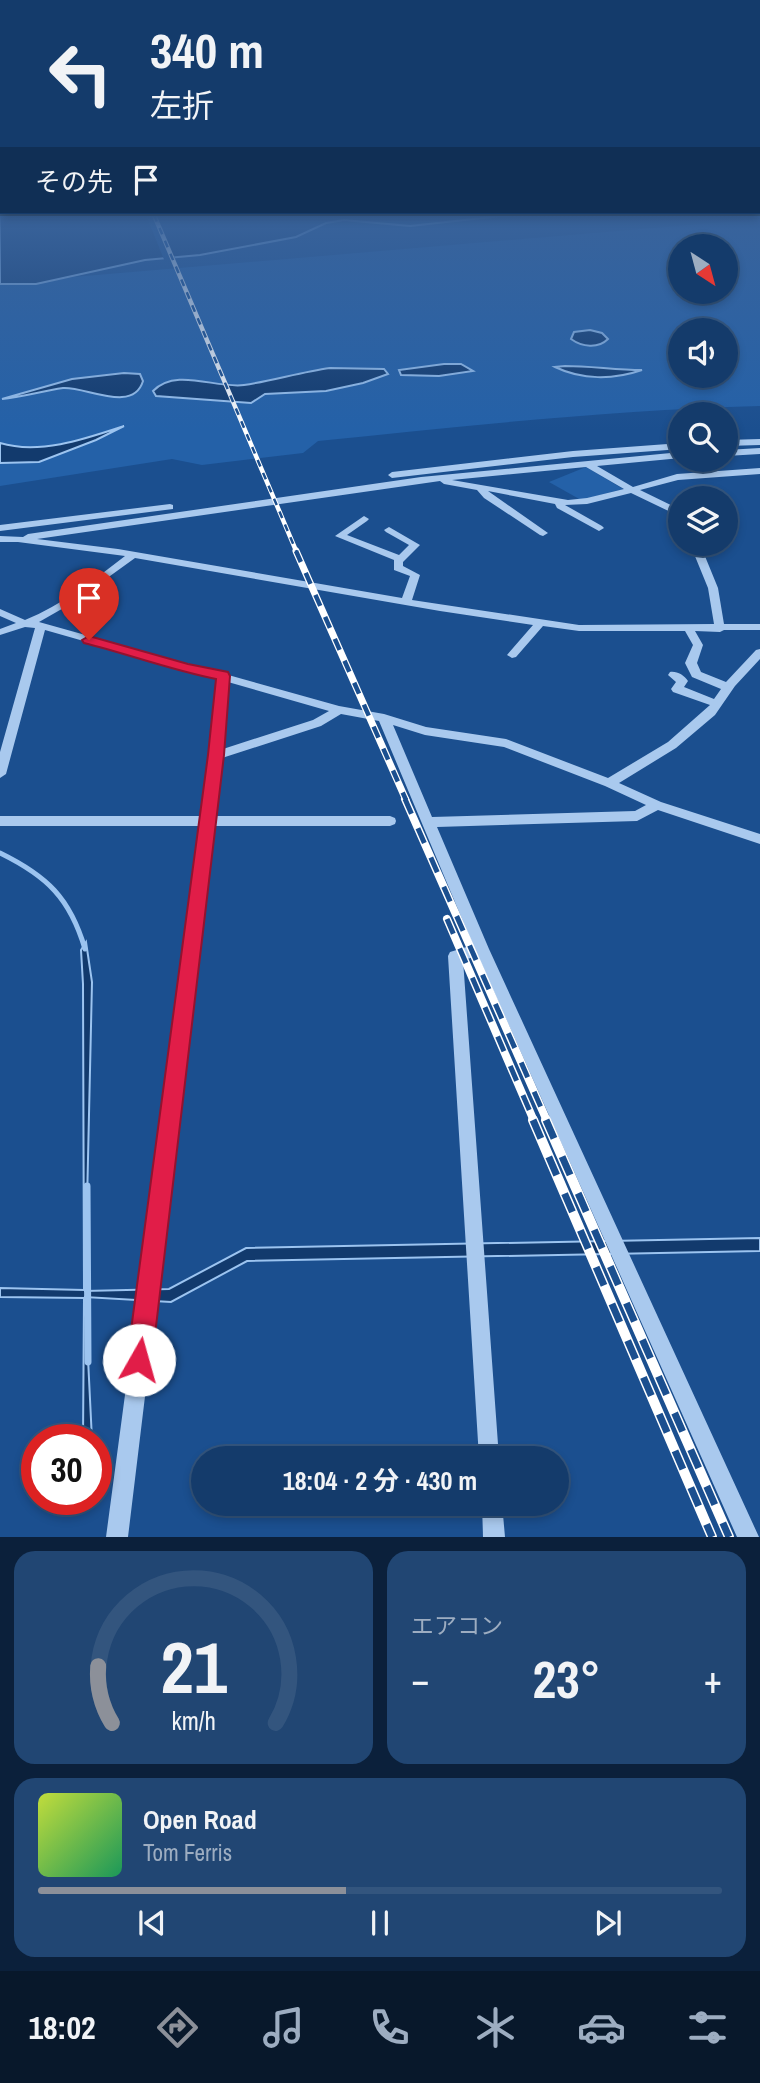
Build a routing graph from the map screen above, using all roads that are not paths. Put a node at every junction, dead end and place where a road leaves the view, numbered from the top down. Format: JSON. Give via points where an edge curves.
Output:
{"nodes":[{"id":1,"x":760,"y":442,"type":"edge"},
{"id":2,"x":738,"y":443,"type":"edge"},
{"id":3,"x":668,"y":447,"type":"edge"},
{"id":4,"x":760,"y":451,"type":"edge"},
{"id":5,"x":738,"y":452,"type":"edge"},
{"id":6,"x":668,"y":456,"type":"edge"},
{"id":7,"x":585,"y":463,"type":"junction"},
{"id":8,"x":760,"y":471,"type":"edge"},
{"id":9,"x":434,"y":478,"type":"junction"},
{"id":10,"x":481,"y":489,"type":"junction"},
{"id":11,"x":632,"y":490,"type":"junction"},
{"id":12,"x":560,"y":502,"type":"junction"},
{"id":13,"x":668,"y":507,"type":"edge"},
{"id":14,"x":364,"y":519,"type":"dead end"},
{"id":15,"x":0,"y":528,"type":"edge"},
{"id":16,"x":599,"y":528,"type":"dead end"},
{"id":17,"x":389,"y":530,"type":"dead end"},
{"id":18,"x":543,"y":533,"type":"dead end"},
{"id":19,"x":18,"y":539,"type":"junction"},
{"id":20,"x":0,"y":541,"type":"edge"},
{"id":21,"x":133,"y":555,"type":"junction"},
{"id":22,"x":700,"y":556,"type":"edge"},
{"id":23,"x":400,"y":559,"type":"junction"},
{"id":24,"x":406,"y":601,"type":"junction"},
{"id":25,"x":0,"y":612,"type":"edge"},
{"id":26,"x":540,"y":623,"type":"junction"},
{"id":27,"x":34,"y":625,"type":"junction"},
{"id":28,"x":760,"y":627,"type":"edge"},
{"id":29,"x":689,"y":629,"type":"junction"},
{"id":30,"x":720,"y":629,"type":"junction"},
{"id":31,"x":0,"y":632,"type":"edge"},
{"id":32,"x":759,"y":654,"type":"edge"},
{"id":33,"x":512,"y":655,"type":"dead end"},
{"id":34,"x":674,"y":675,"type":"dead end"},
{"id":35,"x":223,"y":676,"type":"junction"},
{"id":36,"x":728,"y":687,"type":"junction"},
{"id":37,"x":717,"y":704,"type":"junction"},
{"id":38,"x":339,"y":710,"type":"junction"},
{"id":39,"x":384,"y":718,"type":"junction"},
{"id":40,"x":216,"y":755,"type":"junction"},
{"id":41,"x":0,"y":774,"type":"edge"},
{"id":42,"x":609,"y":783,"type":"junction"},
{"id":43,"x":657,"y":805,"type":"junction"},
{"id":44,"x":207,"y":819,"type":"junction"},
{"id":45,"x":0,"y":821,"type":"edge"},
{"id":46,"x":390,"y":821,"type":"dead end"},
{"id":47,"x":428,"y":822,"type":"junction"},
{"id":48,"x":760,"y":829,"type":"edge"},
{"id":49,"x":743,"y":834,"type":"junction"},
{"id":50,"x":760,"y":839,"type":"edge"},
{"id":51,"x":482,"y":948,"type":"junction"},
{"id":52,"x":149,"y":1281,"type":"joint"},
{"id":53,"x":146,"y":1310,"type":"joint"},
{"id":54,"x":488,"y":1446,"type":"edge"},
{"id":55,"x":493,"y":1516,"type":"edge"},
{"id":56,"x":117,"y":1537,"type":"edge"},
{"id":57,"x":494,"y":1537,"type":"edge"},
{"id":58,"x":748,"y":1537,"type":"edge"}],
"edges":[{"from":1,"to":2,"type":"street"},
{"from":3,"to":15,"type":"street","via":[[438,468],[259,498]]},
{"from":4,"to":5,"type":"street"},
{"from":6,"to":7,"type":"street"},
{"from":7,"to":9,"type":"street"},
{"from":7,"to":11,"type":"street"},
{"from":8,"to":11,"type":"street","via":[[677,477]]},
{"from":9,"to":10,"type":"street"},
{"from":9,"to":19,"type":"street"},
{"from":10,"to":12,"type":"street"},
{"from":10,"to":18,"type":"street"},
{"from":11,"to":12,"type":"street"},
{"from":11,"to":13,"type":"street"},
{"from":12,"to":16,"type":"street"},
{"from":14,"to":23,"type":"street","via":[[340,536]]},
{"from":17,"to":23,"type":"street","via":[[415,545]]},
{"from":19,"to":20,"type":"street"},
{"from":19,"to":21,"type":"street"},
{"from":21,"to":24,"type":"street"},
{"from":21,"to":27,"type":"street"},
{"from":22,"to":30,"type":"street","via":[[713,588]]},
{"from":23,"to":24,"type":"street","via":[[398,568],[415,575]]},
{"from":24,"to":26,"type":"street"},
{"from":25,"to":27,"type":"street"},
{"from":26,"to":29,"type":"street"},
{"from":26,"to":33,"type":"street"},
{"from":27,"to":31,"type":"street"},
{"from":27,"to":35,"type":"street"},
{"from":27,"to":41,"type":"street"},
{"from":28,"to":30,"type":"street"},
{"from":29,"to":30,"type":"street"},
{"from":29,"to":36,"type":"street","via":[[698,645],[691,663],[696,674]]},
{"from":32,"to":36,"type":"street"},
{"from":34,"to":37,"type":"street","via":[[682,681],[677,689]]},
{"from":35,"to":38,"type":"street"},
{"from":35,"to":40,"type":"street"},
{"from":36,"to":37,"type":"street"},
{"from":37,"to":42,"type":"street","via":[[672,745]]},
{"from":38,"to":39,"type":"street"},
{"from":38,"to":40,"type":"street","via":[[317,723]]},
{"from":39,"to":42,"type":"street","via":[[425,731],[506,743]]},
{"from":39,"to":47,"type":"street"},
{"from":40,"to":44,"type":"street"},
{"from":42,"to":43,"type":"street"},
{"from":43,"to":47,"type":"street","via":[[637,816]]},
{"from":43,"to":49,"type":"street"},
{"from":44,"to":45,"type":"street"},
{"from":44,"to":46,"type":"street"},
{"from":44,"to":52,"type":"street"},
{"from":47,"to":51,"type":"street"},
{"from":48,"to":49,"type":"street"},
{"from":49,"to":50,"type":"street"},
{"from":51,"to":54,"type":"street","via":[[455,956]]},
{"from":51,"to":58,"type":"street"},
{"from":52,"to":53,"type":"street"},
{"from":53,"to":56,"type":"street"},
{"from":55,"to":57,"type":"street"}]}
